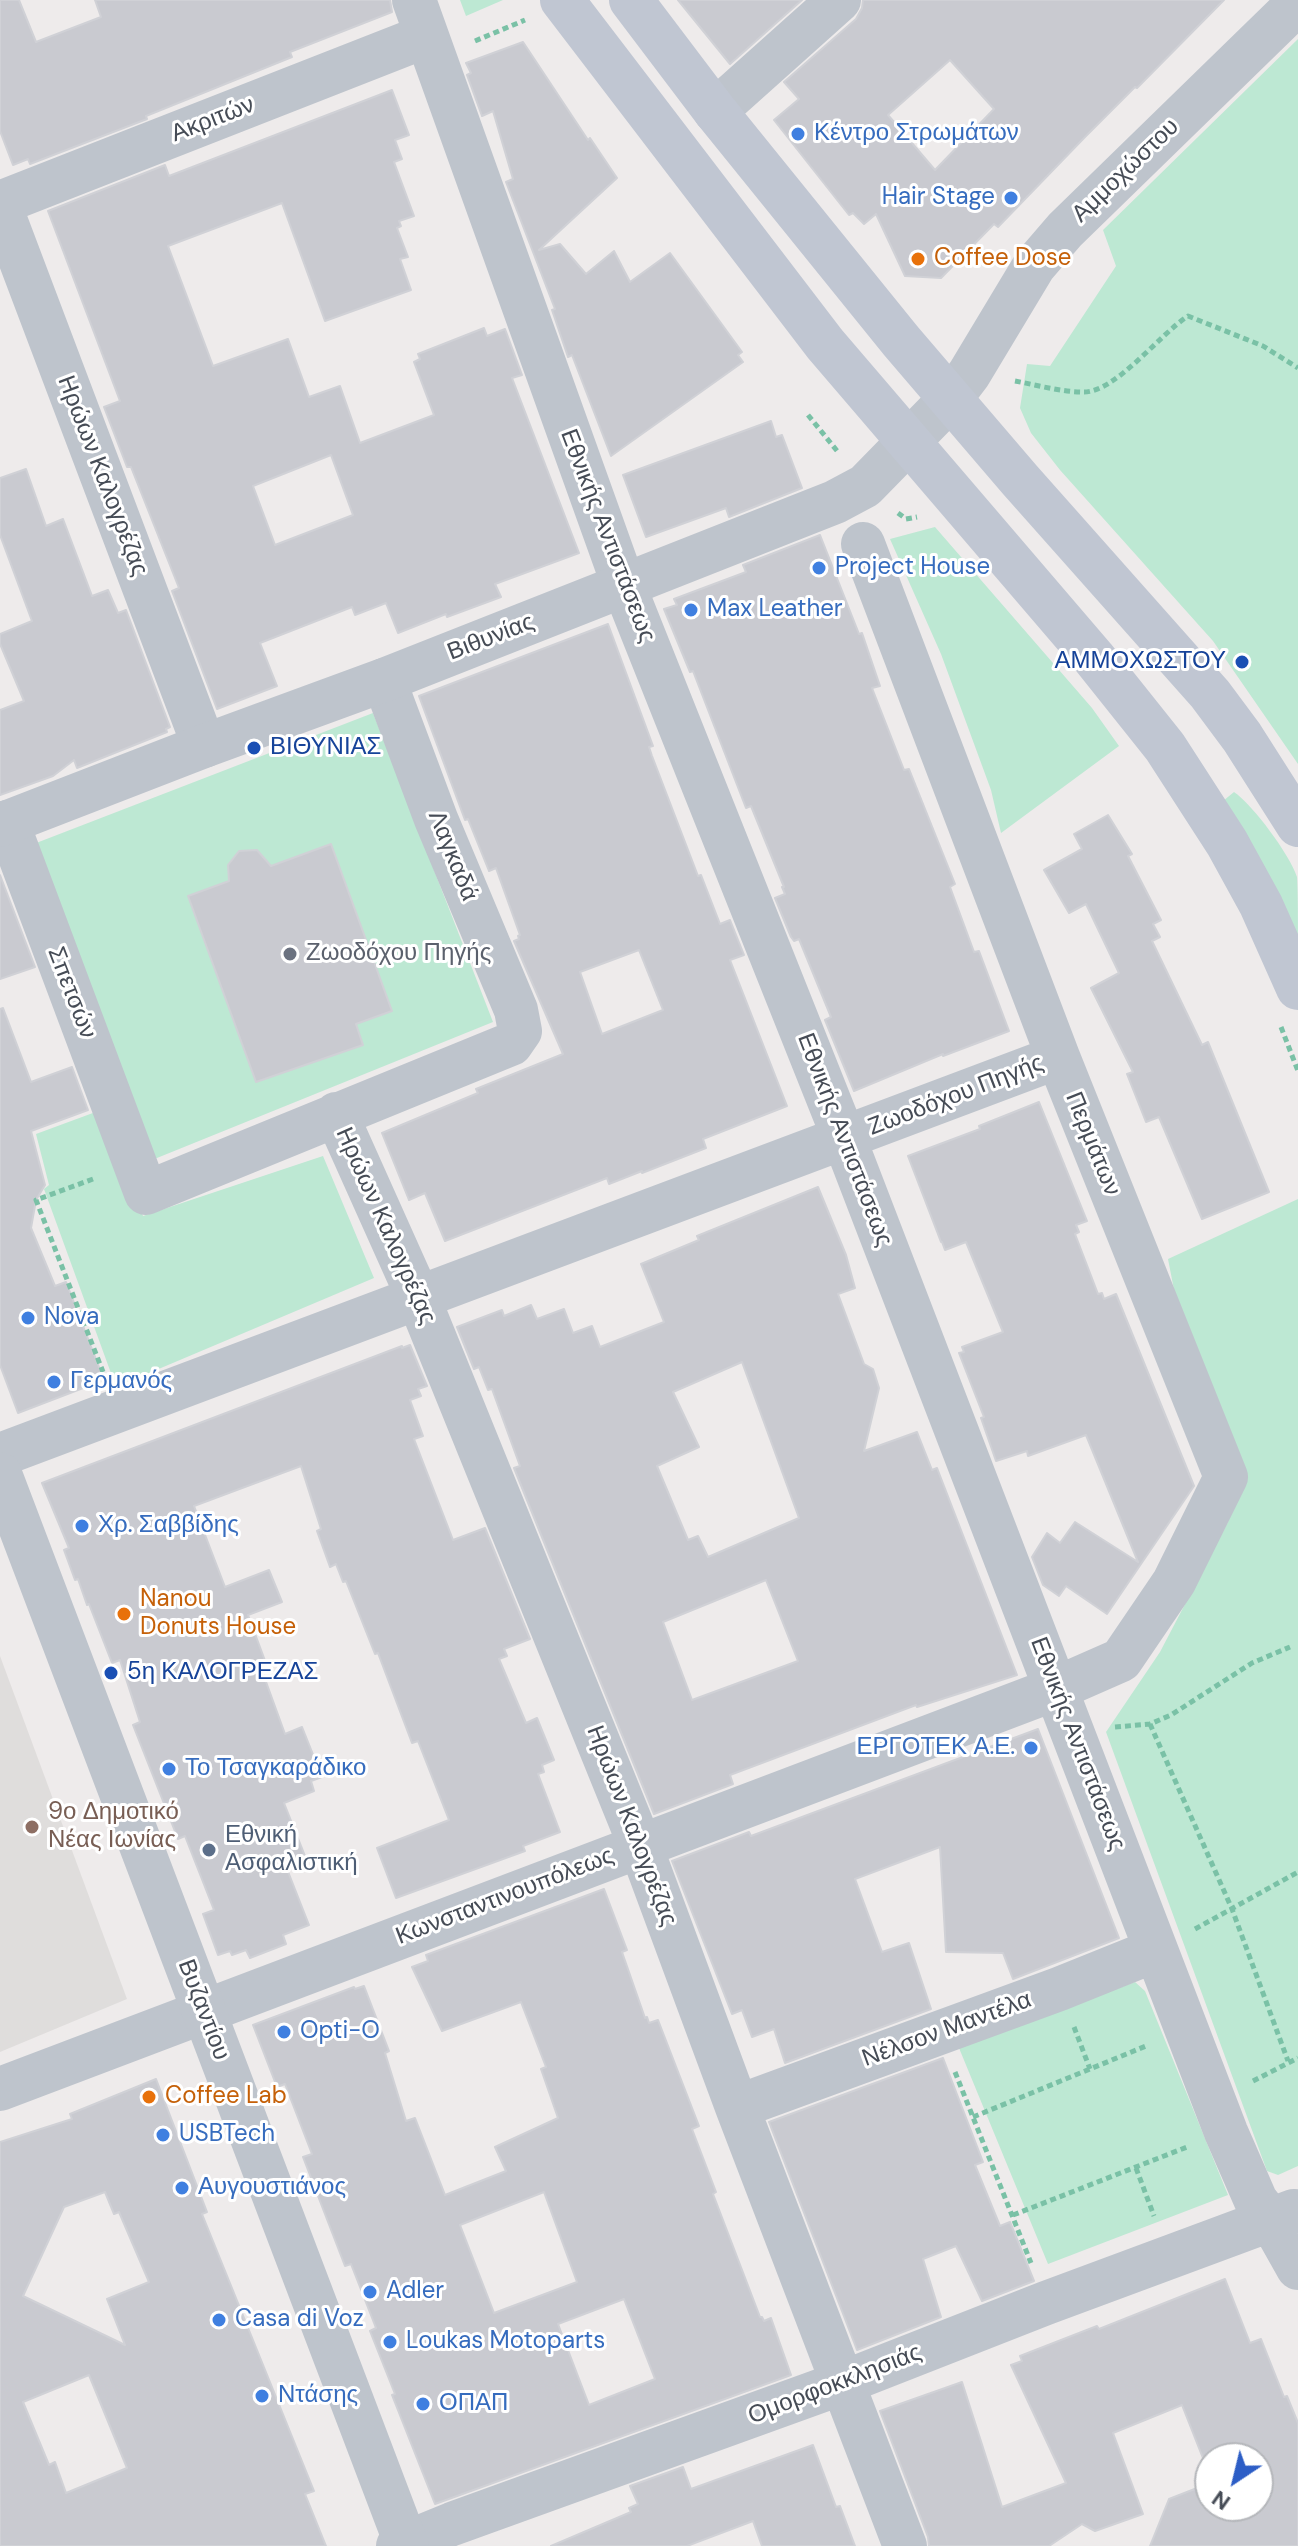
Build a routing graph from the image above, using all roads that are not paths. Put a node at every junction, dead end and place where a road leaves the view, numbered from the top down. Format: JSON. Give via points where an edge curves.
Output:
{"nodes":[{"id":1,"x":631,"y":0,"type":"edge"},
{"id":2,"x":839,"y":0,"type":"edge"},
{"id":3,"x":563,"y":2,"type":"edge"},
{"id":4,"x":1296,"y":2,"type":"edge"},
{"id":5,"x":425,"y":32,"type":"edge"},
{"id":6,"x":715,"y":111,"type":"junction"},
{"id":7,"x":0,"y":205,"type":"edge"},
{"id":8,"x":950,"y":399,"type":"junction"},
{"id":9,"x":910,"y":443,"type":"junction"},
{"id":10,"x":863,"y":544,"type":"dead end"},
{"id":11,"x":624,"y":586,"type":"junction"},
{"id":12,"x":384,"y":680,"type":"junction"},
{"id":13,"x":204,"y":746,"type":"junction"},
{"id":14,"x":3,"y":824,"type":"edge"},
{"id":15,"x":1298,"y":825,"type":"edge"},
{"id":16,"x":1298,"y":988,"type":"edge"},
{"id":17,"x":520,"y":1031,"type":"joint"},
{"id":18,"x":1058,"y":1057,"type":"junction"},
{"id":19,"x":336,"y":1114,"type":"junction"},
{"id":20,"x":844,"y":1138,"type":"junction"},
{"id":21,"x":140,"y":1178,"type":"joint"},
{"id":22,"x":418,"y":1297,"type":"junction"},
{"id":23,"x":0,"y":1455,"type":"edge"},
{"id":24,"x":0,"y":1474,"type":"edge"},
{"id":25,"x":1060,"y":1700,"type":"junction"},
{"id":26,"x":640,"y":1845,"type":"junction"},
{"id":27,"x":1156,"y":1950,"type":"junction"},
{"id":28,"x":204,"y":2012,"type":"junction"},
{"id":29,"x":0,"y":2089,"type":"edge"},
{"id":30,"x":737,"y":2107,"type":"junction"},
{"id":31,"x":1289,"y":2216,"type":"edge"},
{"id":32,"x":1298,"y":2268,"type":"edge"},
{"id":33,"x":842,"y":2383,"type":"junction"},
{"id":34,"x":403,"y":2545,"type":"edge"},
{"id":35,"x":905,"y":2546,"type":"edge"}],
"edges":[{"from":1,"to":6,"type":"main road"},
{"from":2,"to":6,"type":"street"},
{"from":3,"to":9,"type":"main road","via":[[825,344]]},
{"from":4,"to":8,"type":"street","name":"Αμμοχώστου","via":[[1065,230],[1034,266]]},
{"from":5,"to":7,"type":"street","name":"Ακριτών"},
{"from":5,"to":11,"type":"street","name":"Εθνικής Αντιστάσεως"},
{"from":6,"to":8,"type":"main road"},
{"from":7,"to":13,"type":"street","name":"Ηρώων Καλογρέζας"},
{"from":8,"to":9,"type":"street","name":"Βιθυνίας"},
{"from":8,"to":15,"type":"main road","via":[[1210,694]]},
{"from":9,"to":11,"type":"street","name":"Βιθυνίας","via":[[865,486],[835,502]]},
{"from":9,"to":16,"type":"main road","via":[[1165,747],[1227,843]]},
{"from":10,"to":18,"type":"street","name":"Περμάτων"},
{"from":11,"to":12,"type":"street","name":"Βιθυνίας"},
{"from":11,"to":20,"type":"street","name":"Εθνικής Αντιστάσεως"},
{"from":12,"to":13,"type":"street","name":"Βιθυνίας"},
{"from":12,"to":17,"type":"street","name":"Λαγκαδά"},
{"from":13,"to":14,"type":"street","name":"Βιθυνίας"},
{"from":14,"to":21,"type":"street","name":"Σπετσών"},
{"from":17,"to":19,"type":"street","name":"Ηρώων Καλογρέζας","via":[[511,1044]]},
{"from":18,"to":20,"type":"street","name":"Ζωοδόχου Πηγής"},
{"from":18,"to":25,"type":"street","name":"Περμάτων","via":[[1226,1477],[1174,1582],[1121,1660]]},
{"from":19,"to":21,"type":"street","name":"Ηρώων Καλογρέζας"},
{"from":19,"to":22,"type":"street","name":"Ηρώων Καλογρέζας"},
{"from":20,"to":22,"type":"street","name":"Ζωοδόχου Πηγής"},
{"from":20,"to":25,"type":"street","name":"Εθνικής Αντιστάσεως"},
{"from":22,"to":23,"type":"street","name":"Ζωοδόχου Πηγής"},
{"from":22,"to":26,"type":"street","name":"Ηρώων Καλογρέζας"},
{"from":24,"to":28,"type":"street","name":"Βυζαντίου"},
{"from":25,"to":26,"type":"street","name":"Κωνσταντινουπόλεως"},
{"from":25,"to":27,"type":"street","name":"Εθνικής Αντιστάσεως"},
{"from":26,"to":28,"type":"street","name":"Κωνσταντινουπόλεως"},
{"from":26,"to":30,"type":"street","name":"Ηρώων Καλογρέζας"},
{"from":27,"to":30,"type":"street","name":"Νέλσον Μαντέλα"},
{"from":27,"to":31,"type":"street","name":"Εθνικής Αντιστάσεως","via":[[1256,2201]]},
{"from":28,"to":29,"type":"street","name":"Κωνσταντινουπόλεως"},
{"from":28,"to":34,"type":"street","name":"Βυζαντίου"},
{"from":30,"to":33,"type":"street","name":"Ηρώων Καλογρέζας"},
{"from":31,"to":32,"type":"street","name":"Εθνικής Αντιστάσεως"},
{"from":31,"to":33,"type":"street","name":"Ομορφοκκλησιάς"},
{"from":33,"to":34,"type":"street","name":"Ομορφοκκλησιάς"},
{"from":33,"to":35,"type":"street","name":"Ηρώων Καλογρέζας"}]}
